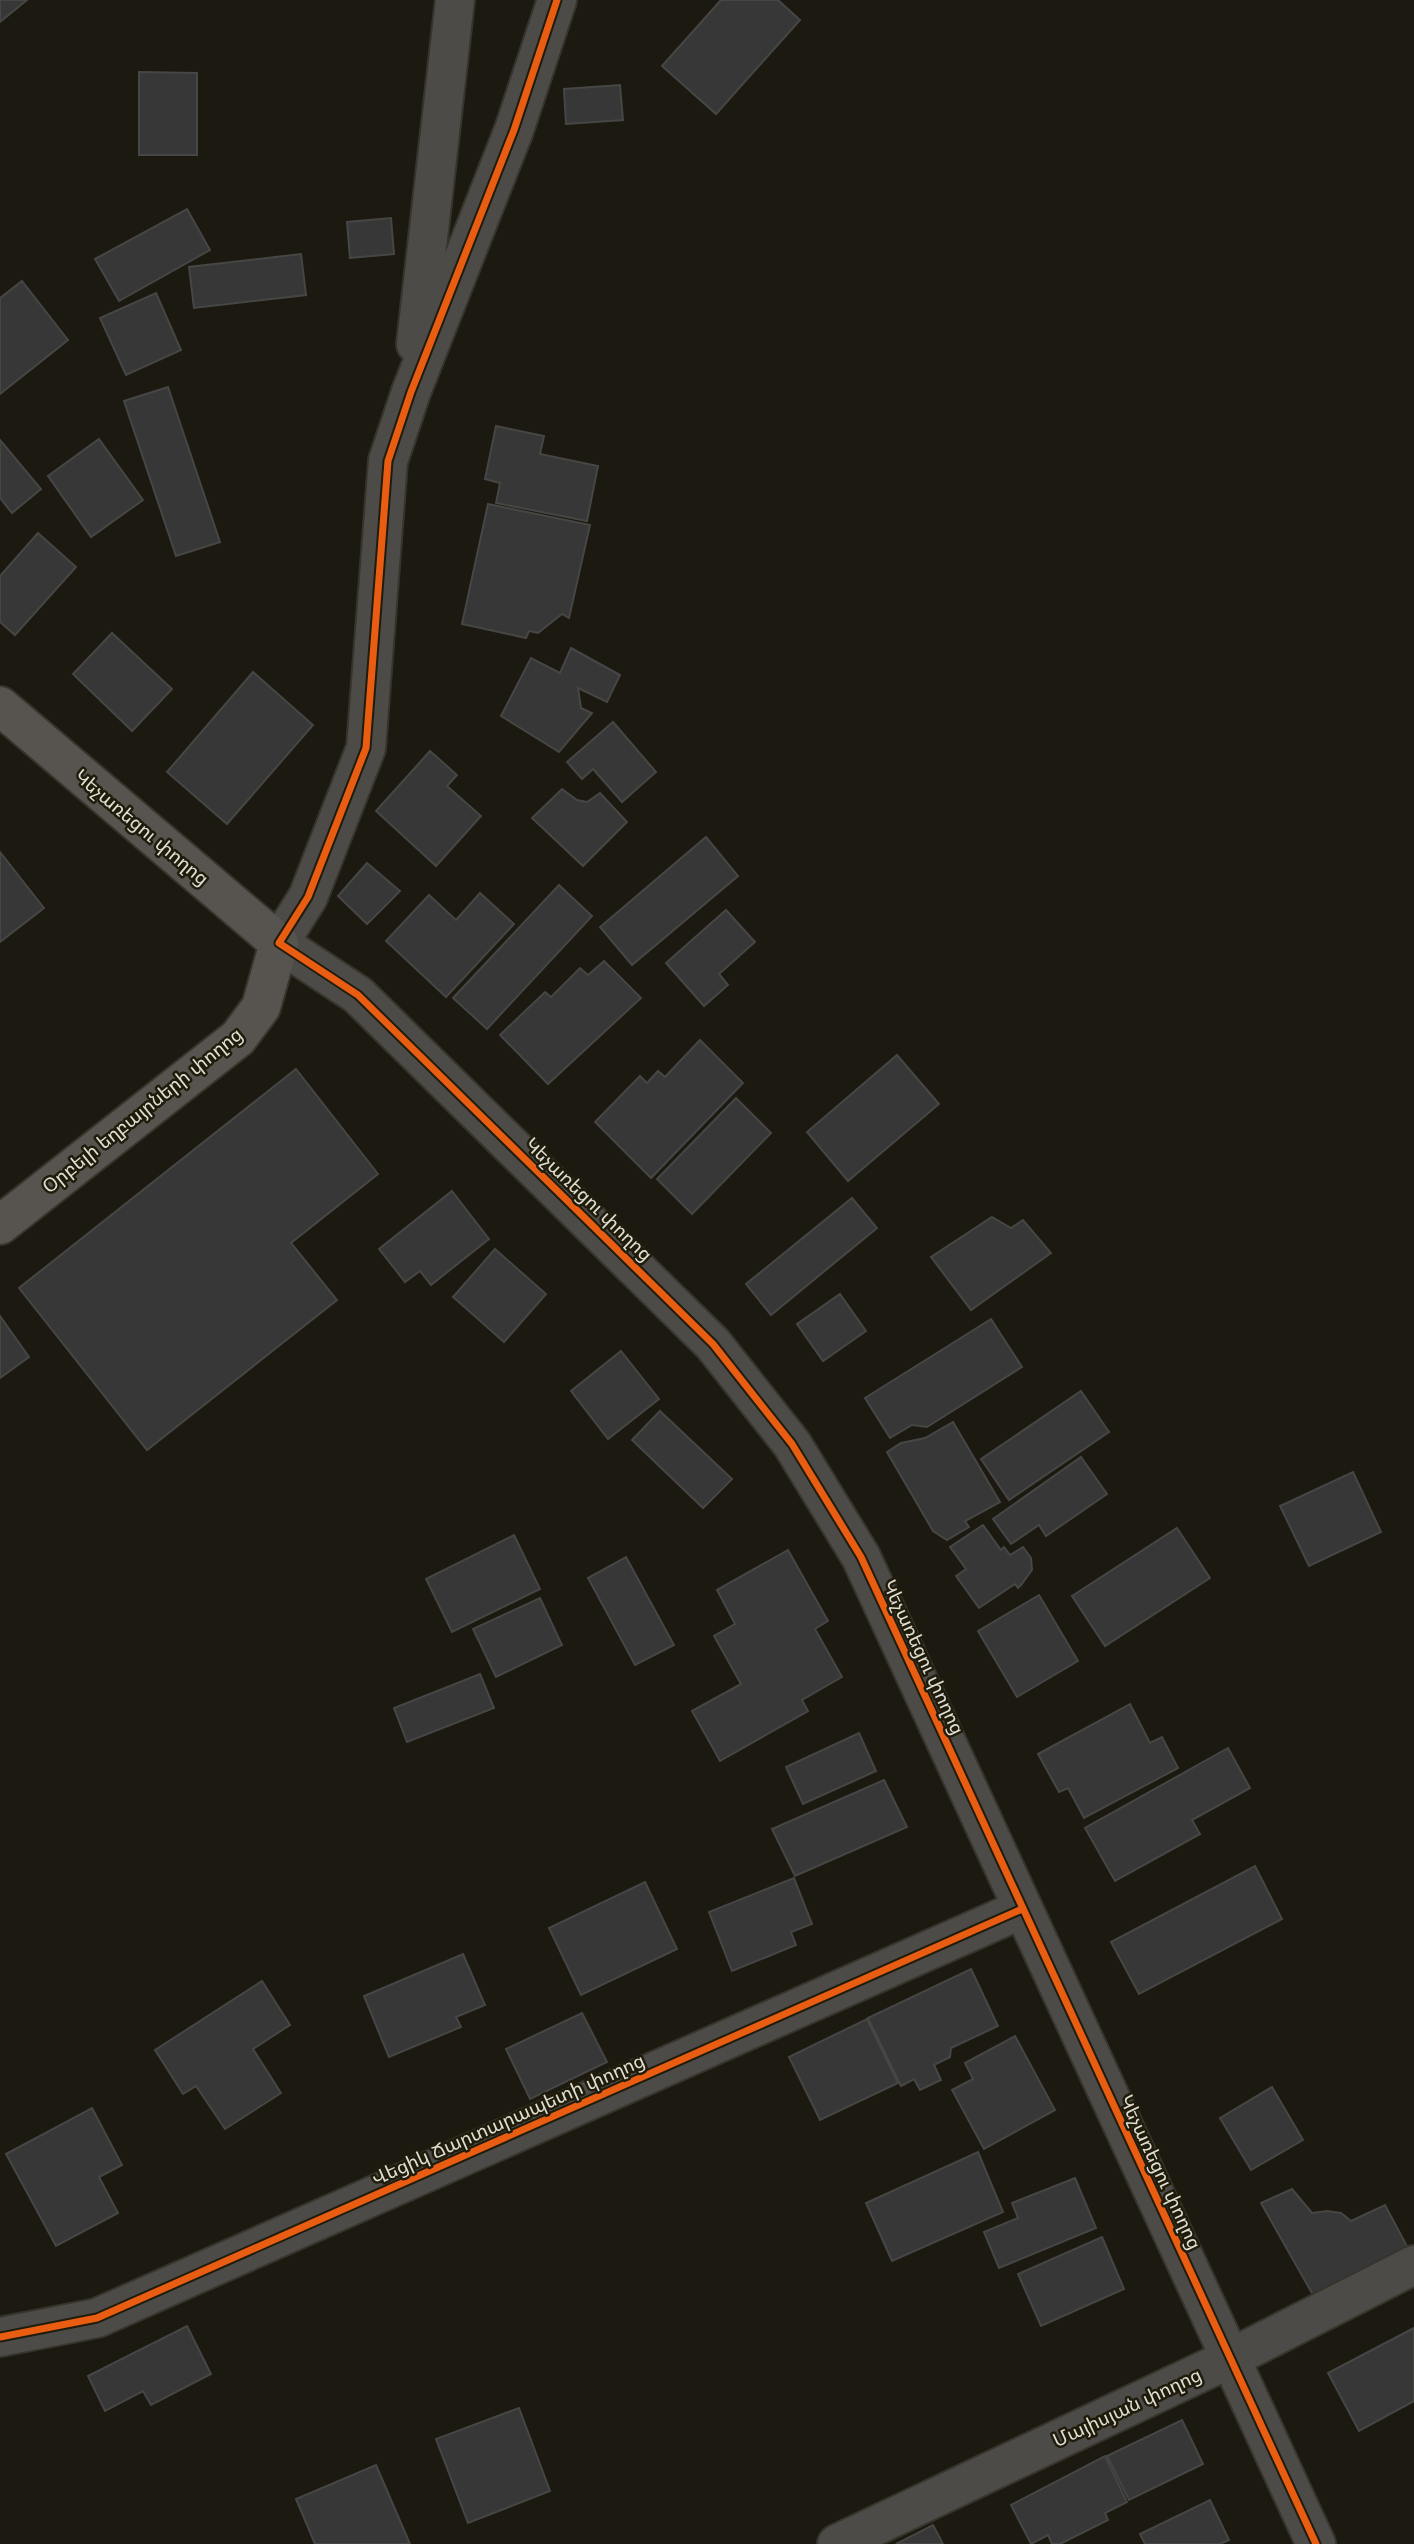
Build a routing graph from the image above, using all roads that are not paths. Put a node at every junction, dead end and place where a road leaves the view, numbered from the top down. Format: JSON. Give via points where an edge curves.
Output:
{"nodes":[{"id":1,"x":455,"y":0,"type":"edge"},
{"id":2,"x":557,"y":0,"type":"edge"},
{"id":3,"x":411,"y":392,"type":"junction"},
{"id":4,"x":0,"y":706,"type":"edge"},
{"id":5,"x":279,"y":943,"type":"junction"},
{"id":6,"x":0,"y":1225,"type":"edge"},
{"id":7,"x":1022,"y":1909,"type":"junction"},
{"id":8,"x":1414,"y":2265,"type":"edge"},
{"id":9,"x":0,"y":2337,"type":"edge"},
{"id":10,"x":1231,"y":2358,"type":"junction"},
{"id":11,"x":836,"y":2544,"type":"edge"},
{"id":12,"x":1316,"y":2544,"type":"edge"}],
"edges":[{"from":1,"to":3,"type":"street"},
{"from":2,"to":3,"type":"street","via":[[514,130]]},
{"from":3,"to":5,"type":"street","via":[[388,461],[366,748],[308,897]]},
{"from":4,"to":5,"type":"main road","name":"Կեչառեցու փողոց"},
{"from":5,"to":6,"type":"main road","name":"Օրբելի եղբայրների փողոց","via":[[261,1007],[238,1038]]},
{"from":5,"to":7,"type":"street","name":"Կեչառեցու փողոց","via":[[368,1005],[713,1344],[792,1444],[861,1557]]},
{"from":7,"to":9,"type":"street","name":"Վեցիկ Ճարտարապետի փողոց","via":[[97,2318]]},
{"from":7,"to":10,"type":"street","name":"Կեչառեցու փողոց"},
{"from":8,"to":10,"type":"street","name":"Մայիսյան փողոց"},
{"from":10,"to":11,"type":"street","name":"Մայիսյան փողոց"},
{"from":10,"to":12,"type":"street","name":"Կեչառեցու փողոց"}]}
